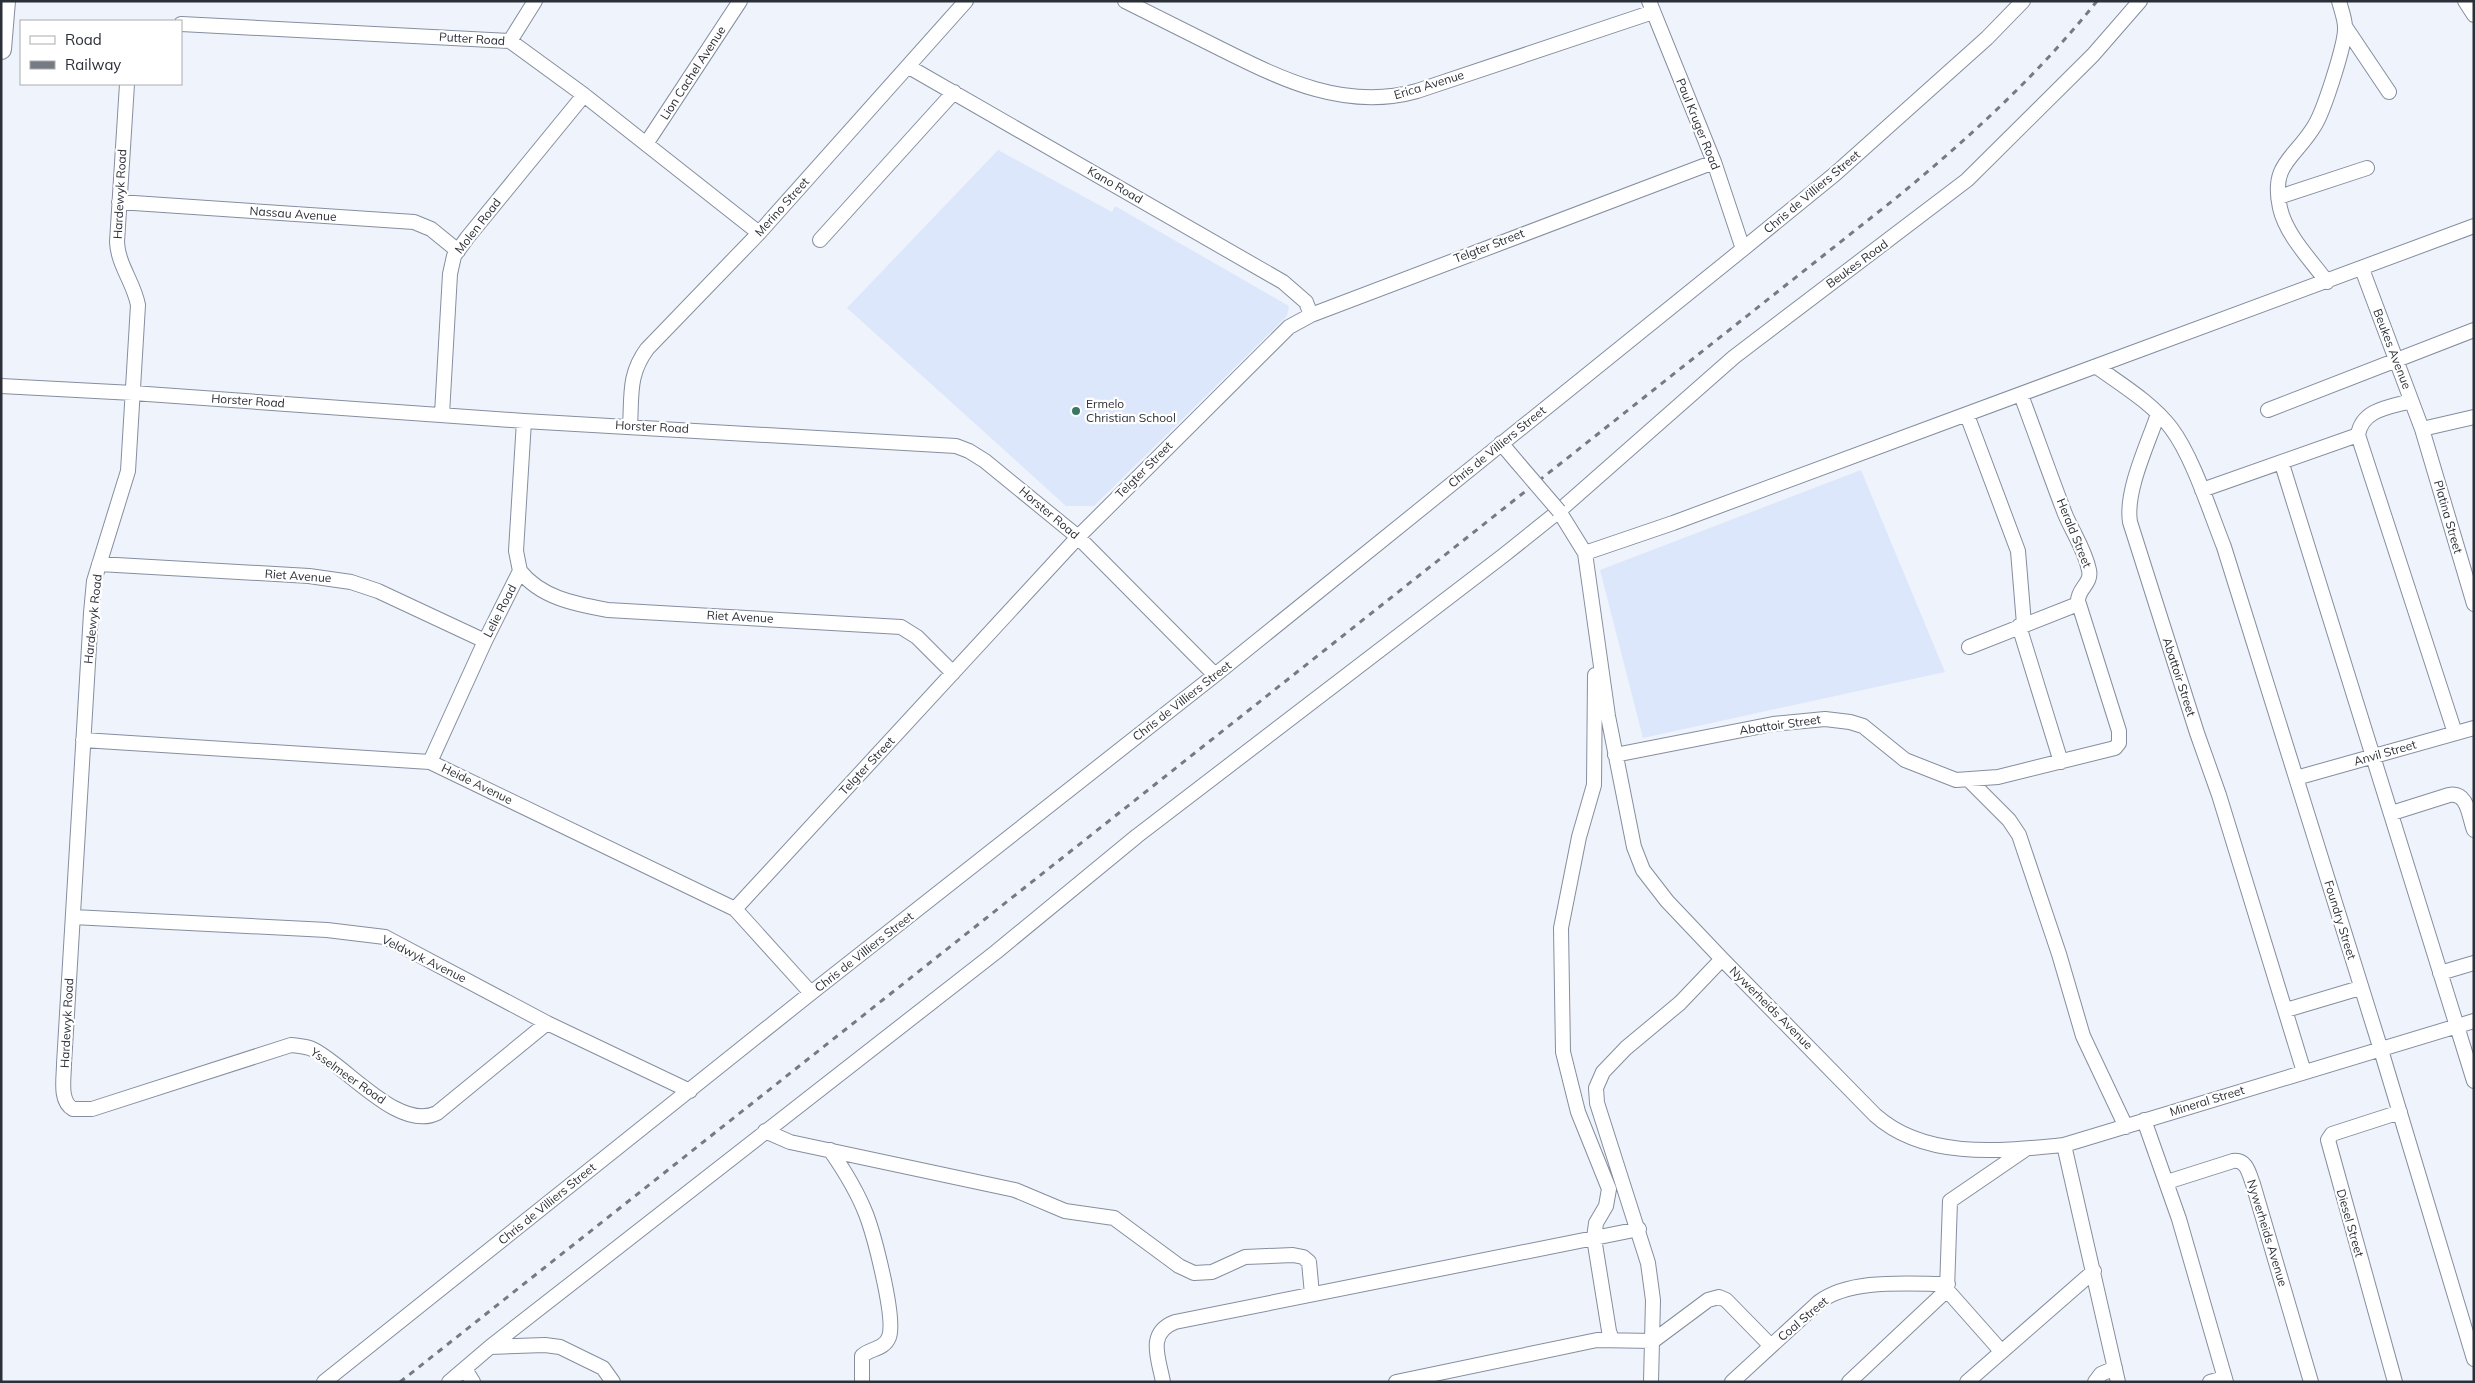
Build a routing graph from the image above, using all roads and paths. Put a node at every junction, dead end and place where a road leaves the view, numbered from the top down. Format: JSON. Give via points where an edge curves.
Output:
{"nodes":[{"id":1,"x":5,"y":1,"type":"edge"},
{"id":2,"x":534,"y":1,"type":"edge"},
{"id":3,"x":740,"y":1,"type":"edge"},
{"id":4,"x":966,"y":1,"type":"edge"},
{"id":5,"x":1125,"y":1,"type":"edge"},
{"id":6,"x":2023,"y":1,"type":"edge"},
{"id":7,"x":2140,"y":1,"type":"edge"},
{"id":8,"x":2339,"y":1,"type":"edge"},
{"id":9,"x":2465,"y":1,"type":"edge"},
{"id":10,"x":1651,"y":6,"type":"edge"},
{"id":11,"x":2474,"y":15,"type":"edge"},
{"id":12,"x":182,"y":24,"type":"edge"},
{"id":13,"x":2346,"y":28,"type":"junction"},
{"id":14,"x":510,"y":40,"type":"junction"},
{"id":15,"x":1,"y":49,"type":"edge"},
{"id":16,"x":909,"y":66,"type":"junction"},
{"id":17,"x":127,"y":85,"type":"edge"},
{"id":18,"x":954,"y":92,"type":"junction"},
{"id":19,"x":2389,"y":92,"type":"dead end"},
{"id":20,"x":584,"y":96,"type":"junction"},
{"id":21,"x":646,"y":144,"type":"junction"},
{"id":22,"x":1714,"y":162,"type":"junction"},
{"id":23,"x":2367,"y":168,"type":"dead end"},
{"id":24,"x":2279,"y":197,"type":"junction"},
{"id":25,"x":119,"y":202,"type":"junction"},
{"id":26,"x":2474,"y":226,"type":"edge"},
{"id":27,"x":759,"y":232,"type":"junction"},
{"id":28,"x":820,"y":240,"type":"dead end"},
{"id":29,"x":1743,"y":249,"type":"junction"},
{"id":30,"x":458,"y":250,"type":"junction"},
{"id":31,"x":2362,"y":269,"type":"junction"},
{"id":32,"x":2327,"y":282,"type":"junction"},
{"id":33,"x":1310,"y":315,"type":"junction"},
{"id":34,"x":2474,"y":330,"type":"edge"},
{"id":35,"x":2397,"y":359,"type":"junction"},
{"id":36,"x":2097,"y":367,"type":"junction"},
{"id":37,"x":1,"y":386,"type":"edge"},
{"id":38,"x":133,"y":393,"type":"junction"},
{"id":39,"x":2021,"y":395,"type":"junction"},
{"id":40,"x":2411,"y":401,"type":"junction"},
{"id":41,"x":2268,"y":410,"type":"dead end"},
{"id":42,"x":442,"y":414,"type":"junction"},
{"id":43,"x":2158,"y":414,"type":"junction"},
{"id":44,"x":1967,"y":415,"type":"junction"},
{"id":45,"x":2474,"y":417,"type":"edge"},
{"id":46,"x":524,"y":421,"type":"junction"},
{"id":47,"x":630,"y":426,"type":"junction"},
{"id":48,"x":2422,"y":429,"type":"junction"},
{"id":49,"x":2358,"y":435,"type":"junction"},
{"id":50,"x":1501,"y":443,"type":"junction"},
{"id":51,"x":2282,"y":464,"type":"junction"},
{"id":52,"x":2202,"y":490,"type":"junction"},
{"id":53,"x":1559,"y":511,"type":"junction"},
{"id":54,"x":1078,"y":537,"type":"junction"},
{"id":55,"x":1585,"y":553,"type":"junction"},
{"id":56,"x":99,"y":564,"type":"junction"},
{"id":57,"x":520,"y":571,"type":"junction"},
{"id":58,"x":2078,"y":604,"type":"junction"},
{"id":59,"x":2474,"y":604,"type":"edge"},
{"id":60,"x":2022,"y":625,"type":"junction"},
{"id":61,"x":485,"y":641,"type":"junction"},
{"id":62,"x":1969,"y":647,"type":"dead end"},
{"id":63,"x":1599,"y":654,"type":"junction"},
{"id":64,"x":953,"y":673,"type":"junction"},
{"id":65,"x":1216,"y":675,"type":"junction"},
{"id":66,"x":2474,"y":728,"type":"edge"},
{"id":67,"x":2455,"y":733,"type":"junction"},
{"id":68,"x":83,"y":740,"type":"junction"},
{"id":69,"x":1616,"y":755,"type":"junction"},
{"id":70,"x":2373,"y":756,"type":"junction"},
{"id":71,"x":430,"y":762,"type":"junction"},
{"id":72,"x":2061,"y":762,"type":"junction"},
{"id":73,"x":2296,"y":778,"type":"junction"},
{"id":74,"x":1969,"y":780,"type":"junction"},
{"id":75,"x":2392,"y":813,"type":"junction"},
{"id":76,"x":2474,"y":830,"type":"edge"},
{"id":77,"x":735,"y":909,"type":"junction"},
{"id":78,"x":73,"y":917,"type":"junction"},
{"id":79,"x":1722,"y":959,"type":"junction"},
{"id":80,"x":2474,"y":963,"type":"edge"},
{"id":81,"x":2440,"y":973,"type":"junction"},
{"id":82,"x":2360,"y":988,"type":"junction"},
{"id":83,"x":811,"y":993,"type":"junction"},
{"id":84,"x":2286,"y":1010,"type":"junction"},
{"id":85,"x":2474,"y":1021,"type":"edge"},
{"id":86,"x":547,"y":1023,"type":"junction"},
{"id":87,"x":2457,"y":1026,"type":"junction"},
{"id":88,"x":2381,"y":1050,"type":"junction"},
{"id":89,"x":2304,"y":1072,"type":"junction"},
{"id":90,"x":2474,"y":1082,"type":"edge"},
{"id":91,"x":690,"y":1091,"type":"junction"},
{"id":92,"x":66,"y":1103,"type":"joint"},
{"id":93,"x":2400,"y":1112,"type":"junction"},
{"id":94,"x":2144,"y":1120,"type":"junction"},
{"id":95,"x":2126,"y":1127,"type":"junction"},
{"id":96,"x":765,"y":1131,"type":"junction"},
{"id":97,"x":2064,"y":1145,"type":"junction"},
{"id":98,"x":2026,"y":1148,"type":"junction"},
{"id":99,"x":830,"y":1150,"type":"junction"},
{"id":100,"x":2166,"y":1182,"type":"junction"},
{"id":101,"x":1639,"y":1229,"type":"junction"},
{"id":102,"x":1594,"y":1238,"type":"junction"},
{"id":103,"x":2094,"y":1271,"type":"junction"},
{"id":104,"x":1948,"y":1287,"type":"junction"},
{"id":105,"x":1312,"y":1294,"type":"junction"},
{"id":106,"x":1612,"y":1340,"type":"junction"},
{"id":107,"x":1653,"y":1345,"type":"junction"},
{"id":108,"x":1771,"y":1346,"type":"junction"},
{"id":109,"x":490,"y":1347,"type":"junction"},
{"id":110,"x":2001,"y":1351,"type":"junction"},
{"id":111,"x":2474,"y":1359,"type":"edge"},
{"id":112,"x":2115,"y":1368,"type":"junction"},
{"id":113,"x":465,"y":1369,"type":"junction"},
{"id":114,"x":2225,"y":1380,"type":"edge"},
{"id":115,"x":324,"y":1382,"type":"edge"},
{"id":116,"x":449,"y":1382,"type":"edge"},
{"id":117,"x":473,"y":1382,"type":"edge"},
{"id":118,"x":613,"y":1382,"type":"edge"},
{"id":119,"x":862,"y":1382,"type":"edge"},
{"id":120,"x":1163,"y":1382,"type":"edge"},
{"id":121,"x":1396,"y":1382,"type":"edge"},
{"id":122,"x":1651,"y":1382,"type":"edge"},
{"id":123,"x":1732,"y":1382,"type":"edge"},
{"id":124,"x":1849,"y":1382,"type":"edge"},
{"id":125,"x":1967,"y":1382,"type":"edge"},
{"id":126,"x":2095,"y":1382,"type":"edge"},
{"id":127,"x":2118,"y":1382,"type":"edge"},
{"id":128,"x":2210,"y":1382,"type":"edge"},
{"id":129,"x":2311,"y":1382,"type":"edge"},
{"id":130,"x":2395,"y":1382,"type":"edge"}],
"edges":[{"from":1,"to":15,"type":"highway"},
{"from":2,"to":14,"type":"street"},
{"from":3,"to":21,"type":"street","name":"Lion Cachel Avenue"},
{"from":4,"to":16,"type":"street","name":"Merino Street"},
{"from":5,"to":10,"type":"street","name":"Erica Avenue","via":[[1286,80],[1322,91],[1366,98],[1399,96],[1417,91]]},
{"from":6,"to":29,"type":"street","name":"Chris de Villiers Street","via":[[1987,38],[1835,174]]},
{"from":7,"to":53,"type":"street","name":"Beukes Road","via":[[2093,55],[1967,180],[1734,356]]},
{"from":8,"to":13,"type":"street"},
{"from":9,"to":11,"type":"street"},
{"from":10,"to":22,"type":"street","name":"Paul Kruger Road"},
{"from":12,"to":14,"type":"street","name":"Putter Road"},
{"from":13,"to":19,"type":"street"},
{"from":13,"to":24,"type":"street","via":[[2322,110],[2305,140],[2278,174]]},
{"from":14,"to":20,"type":"street","name":"Putter Road"},
{"from":16,"to":18,"type":"street","name":"Kano Road"},
{"from":16,"to":27,"type":"street","name":"Merino Street"},
{"from":17,"to":25,"type":"street","name":"Hardewyk Road"},
{"from":18,"to":28,"type":"street"},
{"from":18,"to":33,"type":"street","name":"Kano Road","via":[[1283,282],[1306,302]]},
{"from":20,"to":21,"type":"street","name":"Putter Road"},
{"from":20,"to":30,"type":"street","name":"Molen Road"},
{"from":21,"to":27,"type":"street","name":"Putter Road"},
{"from":22,"to":29,"type":"street","name":"Paul Kruger Road"},
{"from":22,"to":33,"type":"street","name":"Telgter Street"},
{"from":23,"to":24,"type":"street"},
{"from":24,"to":32,"type":"street","via":[[2286,225]]},
{"from":25,"to":30,"type":"street","name":"Nassau Avenue","via":[[414,222],[431,229]]},
{"from":25,"to":38,"type":"street","name":"Hardewyk Road","via":[[117,248],[138,305]]},
{"from":26,"to":31,"type":"street"},
{"from":27,"to":47,"type":"street","name":"Merino Street","via":[[641,357],[632,381]]},
{"from":29,"to":50,"type":"street","name":"Chris de Villiers Street"},
{"from":30,"to":42,"type":"street","name":"Molen Road","via":[[451,262],[448,284]]},
{"from":31,"to":32,"type":"street"},
{"from":31,"to":35,"type":"street","name":"Beukes Avenue"},
{"from":32,"to":36,"type":"street"},
{"from":33,"to":54,"type":"street","name":"Telgter Street","via":[[1289,327],[1265,348]]},
{"from":34,"to":35,"type":"street"},
{"from":35,"to":40,"type":"street","name":"Beukes Avenue"},
{"from":35,"to":41,"type":"street"},
{"from":36,"to":39,"type":"street"},
{"from":36,"to":43,"type":"street"},
{"from":37,"to":38,"type":"street","name":"Horster Road"},
{"from":38,"to":42,"type":"street","name":"Horster Road"},
{"from":38,"to":56,"type":"street","name":"Hardewyk Road","via":[[128,471]]},
{"from":39,"to":44,"type":"street"},
{"from":39,"to":58,"type":"street","name":"Herald Street","via":[[2089,570],[2088,582],[2078,593]]},
{"from":40,"to":48,"type":"street","name":"Beukes Avenue"},
{"from":40,"to":49,"type":"street","via":[[2370,414],[2362,422]]},
{"from":42,"to":46,"type":"street","name":"Horster Road"},
{"from":43,"to":52,"type":"street","via":[[2178,439]]},
{"from":43,"to":84,"type":"street","name":"Abattoir Street","via":[[2133,486],[2130,522]]},
{"from":44,"to":55,"type":"street"},
{"from":44,"to":60,"type":"street","via":[[2018,551]]},
{"from":45,"to":48,"type":"street"},
{"from":46,"to":47,"type":"street","name":"Horster Road"},
{"from":46,"to":57,"type":"street","name":"Lelie Road","via":[[516,551]]},
{"from":47,"to":54,"type":"street","name":"Horster Road","via":[[956,446],[970,450],[985,461]]},
{"from":48,"to":59,"type":"street","name":"Platina Street"},
{"from":49,"to":51,"type":"street"},
{"from":49,"to":67,"type":"street"},
{"from":50,"to":53,"type":"street","bridge":true},
{"from":50,"to":65,"type":"street","name":"Chris de Villiers Street"},
{"from":51,"to":52,"type":"street"},
{"from":51,"to":70,"type":"street"},
{"from":52,"to":73,"type":"street","via":[[2224,547]]},
{"from":53,"to":55,"type":"street"},
{"from":53,"to":96,"type":"street","name":"Beukes Road","via":[[1137,836],[996,952]]},
{"from":54,"to":64,"type":"street","name":"Telgter Street"},
{"from":54,"to":65,"type":"street","name":"Horster Road"},
{"from":55,"to":63,"type":"street","name":"Nywerheids Avenue"},
{"from":56,"to":61,"type":"street","name":"Riet Avenue","via":[[309,576],[351,582],[378,591]]},
{"from":56,"to":68,"type":"street","name":"Hardewyk Road","via":[[91,613]]},
{"from":57,"to":61,"type":"street","name":"Lelie Road"},
{"from":57,"to":64,"type":"street","name":"Riet Avenue","via":[[534,586],[556,597],[608,610],[901,627],[917,637]]},
{"from":58,"to":60,"type":"street"},
{"from":58,"to":72,"type":"street","name":"Abattoir Street","via":[[2119,731],[2117,745],[2107,751]]},
{"from":60,"to":62,"type":"street"},
{"from":60,"to":72,"type":"street"},
{"from":61,"to":71,"type":"street","name":"Lelie Road"},
{"from":63,"to":69,"type":"street","name":"Nywerheids Avenue"},
{"from":63,"to":102,"type":"street","via":[[1595,678],[1594,785],[1579,837],[1561,928],[1563,1052],[1578,1112],[1609,1189]]},
{"from":64,"to":77,"type":"street","name":"Telgter Street"},
{"from":65,"to":83,"type":"street","name":"Chris de Villiers Street"},
{"from":66,"to":67,"type":"street","name":"Anvil Street"},
{"from":67,"to":70,"type":"street","name":"Anvil Street"},
{"from":68,"to":71,"type":"street","name":"Heide Avenue"},
{"from":68,"to":78,"type":"street","name":"Hardewyk Road"},
{"from":69,"to":74,"type":"street","name":"Abattoir Street","via":[[1773,724],[1835,719],[1862,726],[1896,755],[1915,765],[1945,777]]},
{"from":69,"to":79,"type":"street","name":"Nywerheids Avenue","via":[[1634,847],[1643,870],[1667,901]]},
{"from":70,"to":73,"type":"street","name":"Anvil Street"},
{"from":70,"to":75,"type":"street"},
{"from":71,"to":77,"type":"street","name":"Heide Avenue"},
{"from":72,"to":74,"type":"street","name":"Abattoir Street","via":[[1998,777]]},
{"from":73,"to":82,"type":"street","name":"Foundry Street"},
{"from":74,"to":95,"type":"street","via":[[2009,820],[2019,835],[2083,1036]]},
{"from":75,"to":76,"type":"street","via":[[2458,795],[2464,799]]},
{"from":75,"to":81,"type":"street"},
{"from":77,"to":83,"type":"street","name":"Heide Avenue"},
{"from":78,"to":86,"type":"street","name":"Veldwyk Avenue","via":[[327,930],[385,937]]},
{"from":78,"to":92,"type":"street","name":"Hardewyk Road","via":[[64,1064]]},
{"from":79,"to":98,"type":"street","name":"Nywerheids Avenue","via":[[1875,1115],[1896,1132],[1920,1142],[1945,1147]]},
{"from":79,"to":101,"type":"street","via":[[1665,1016],[1617,1056],[1598,1081],[1597,1102]]},
{"from":80,"to":81,"type":"street"},
{"from":81,"to":87,"type":"street"},
{"from":82,"to":84,"type":"street"},
{"from":82,"to":88,"type":"street","name":"Foundry Street"},
{"from":83,"to":91,"type":"street","name":"Chris de Villiers Street"},
{"from":84,"to":89,"type":"street"},
{"from":85,"to":87,"type":"street","name":"Mineral Street"},
{"from":86,"to":91,"type":"street","name":"Veldwyk Avenue"},
{"from":86,"to":92,"type":"street","name":"Ysselmeer Road","via":[[437,1113],[424,1118],[400,1112],[313,1049],[291,1046],[92,1110],[74,1109]]},
{"from":87,"to":88,"type":"street","name":"Mineral Street"},
{"from":87,"to":90,"type":"street"},
{"from":88,"to":89,"type":"street","name":"Mineral Street"},
{"from":88,"to":93,"type":"street"},
{"from":89,"to":94,"type":"street","name":"Mineral Street"},
{"from":91,"to":115,"type":"street","name":"Chris de Villiers Street"},
{"from":93,"to":111,"type":"street"},
{"from":93,"to":130,"type":"street","name":"Diesel Street","via":[[2332,1134],[2328,1140]]},
{"from":94,"to":95,"type":"street","name":"Mineral Street"},
{"from":94,"to":100,"type":"street"},
{"from":95,"to":97,"type":"street","name":"Mineral Street"},
{"from":96,"to":99,"type":"street","via":[[790,1142]]},
{"from":96,"to":109,"type":"street","name":"Beukes Road"},
{"from":97,"to":98,"type":"street","name":"Nywerheids Avenue"},
{"from":97,"to":103,"type":"street"},
{"from":98,"to":104,"type":"street","via":[[1950,1201]]},
{"from":99,"to":105,"type":"street","via":[[1015,1190],[1065,1211],[1114,1218],[1179,1266],[1194,1273],[1212,1272],[1245,1257],[1300,1256],[1310,1265]]},
{"from":99,"to":119,"type":"street","via":[[866,1214],[890,1318],[887,1340],[880,1348],[862,1356]]},
{"from":100,"to":114,"type":"street"},
{"from":100,"to":129,"type":"street","name":"Nywerheids Avenue","via":[[2233,1161],[2239,1160],[2244,1164],[2253,1184]]},
{"from":101,"to":102,"type":"street"},
{"from":101,"to":107,"type":"street","via":[[1652,1285]]},
{"from":102,"to":105,"type":"street"},
{"from":102,"to":106,"type":"street"},
{"from":103,"to":110,"type":"street"},
{"from":103,"to":112,"type":"street"},
{"from":104,"to":108,"type":"street","name":"Coal Street","via":[[1884,1285],[1836,1293],[1819,1302]]},
{"from":104,"to":110,"type":"street"},
{"from":104,"to":124,"type":"street"},
{"from":105,"to":120,"type":"street","via":[[1174,1322],[1163,1327],[1156,1344]]},
{"from":106,"to":107,"type":"street"},
{"from":106,"to":121,"type":"street","via":[[1597,1340]]},
{"from":107,"to":108,"type":"street","via":[[1708,1300],[1718,1297],[1726,1300]]},
{"from":107,"to":122,"type":"street"},
{"from":108,"to":123,"type":"street","name":"Coal Street"},
{"from":109,"to":113,"type":"street","name":"Beukes Road"},
{"from":109,"to":118,"type":"street","via":[[560,1347],[603,1368]]},
{"from":110,"to":125,"type":"street"},
{"from":112,"to":126,"type":"street","via":[[2101,1374]]},
{"from":112,"to":127,"type":"street"},
{"from":113,"to":116,"type":"street","name":"Beukes Road"},
{"from":113,"to":117,"type":"street"},
{"from":114,"to":128,"type":"street"}]}
